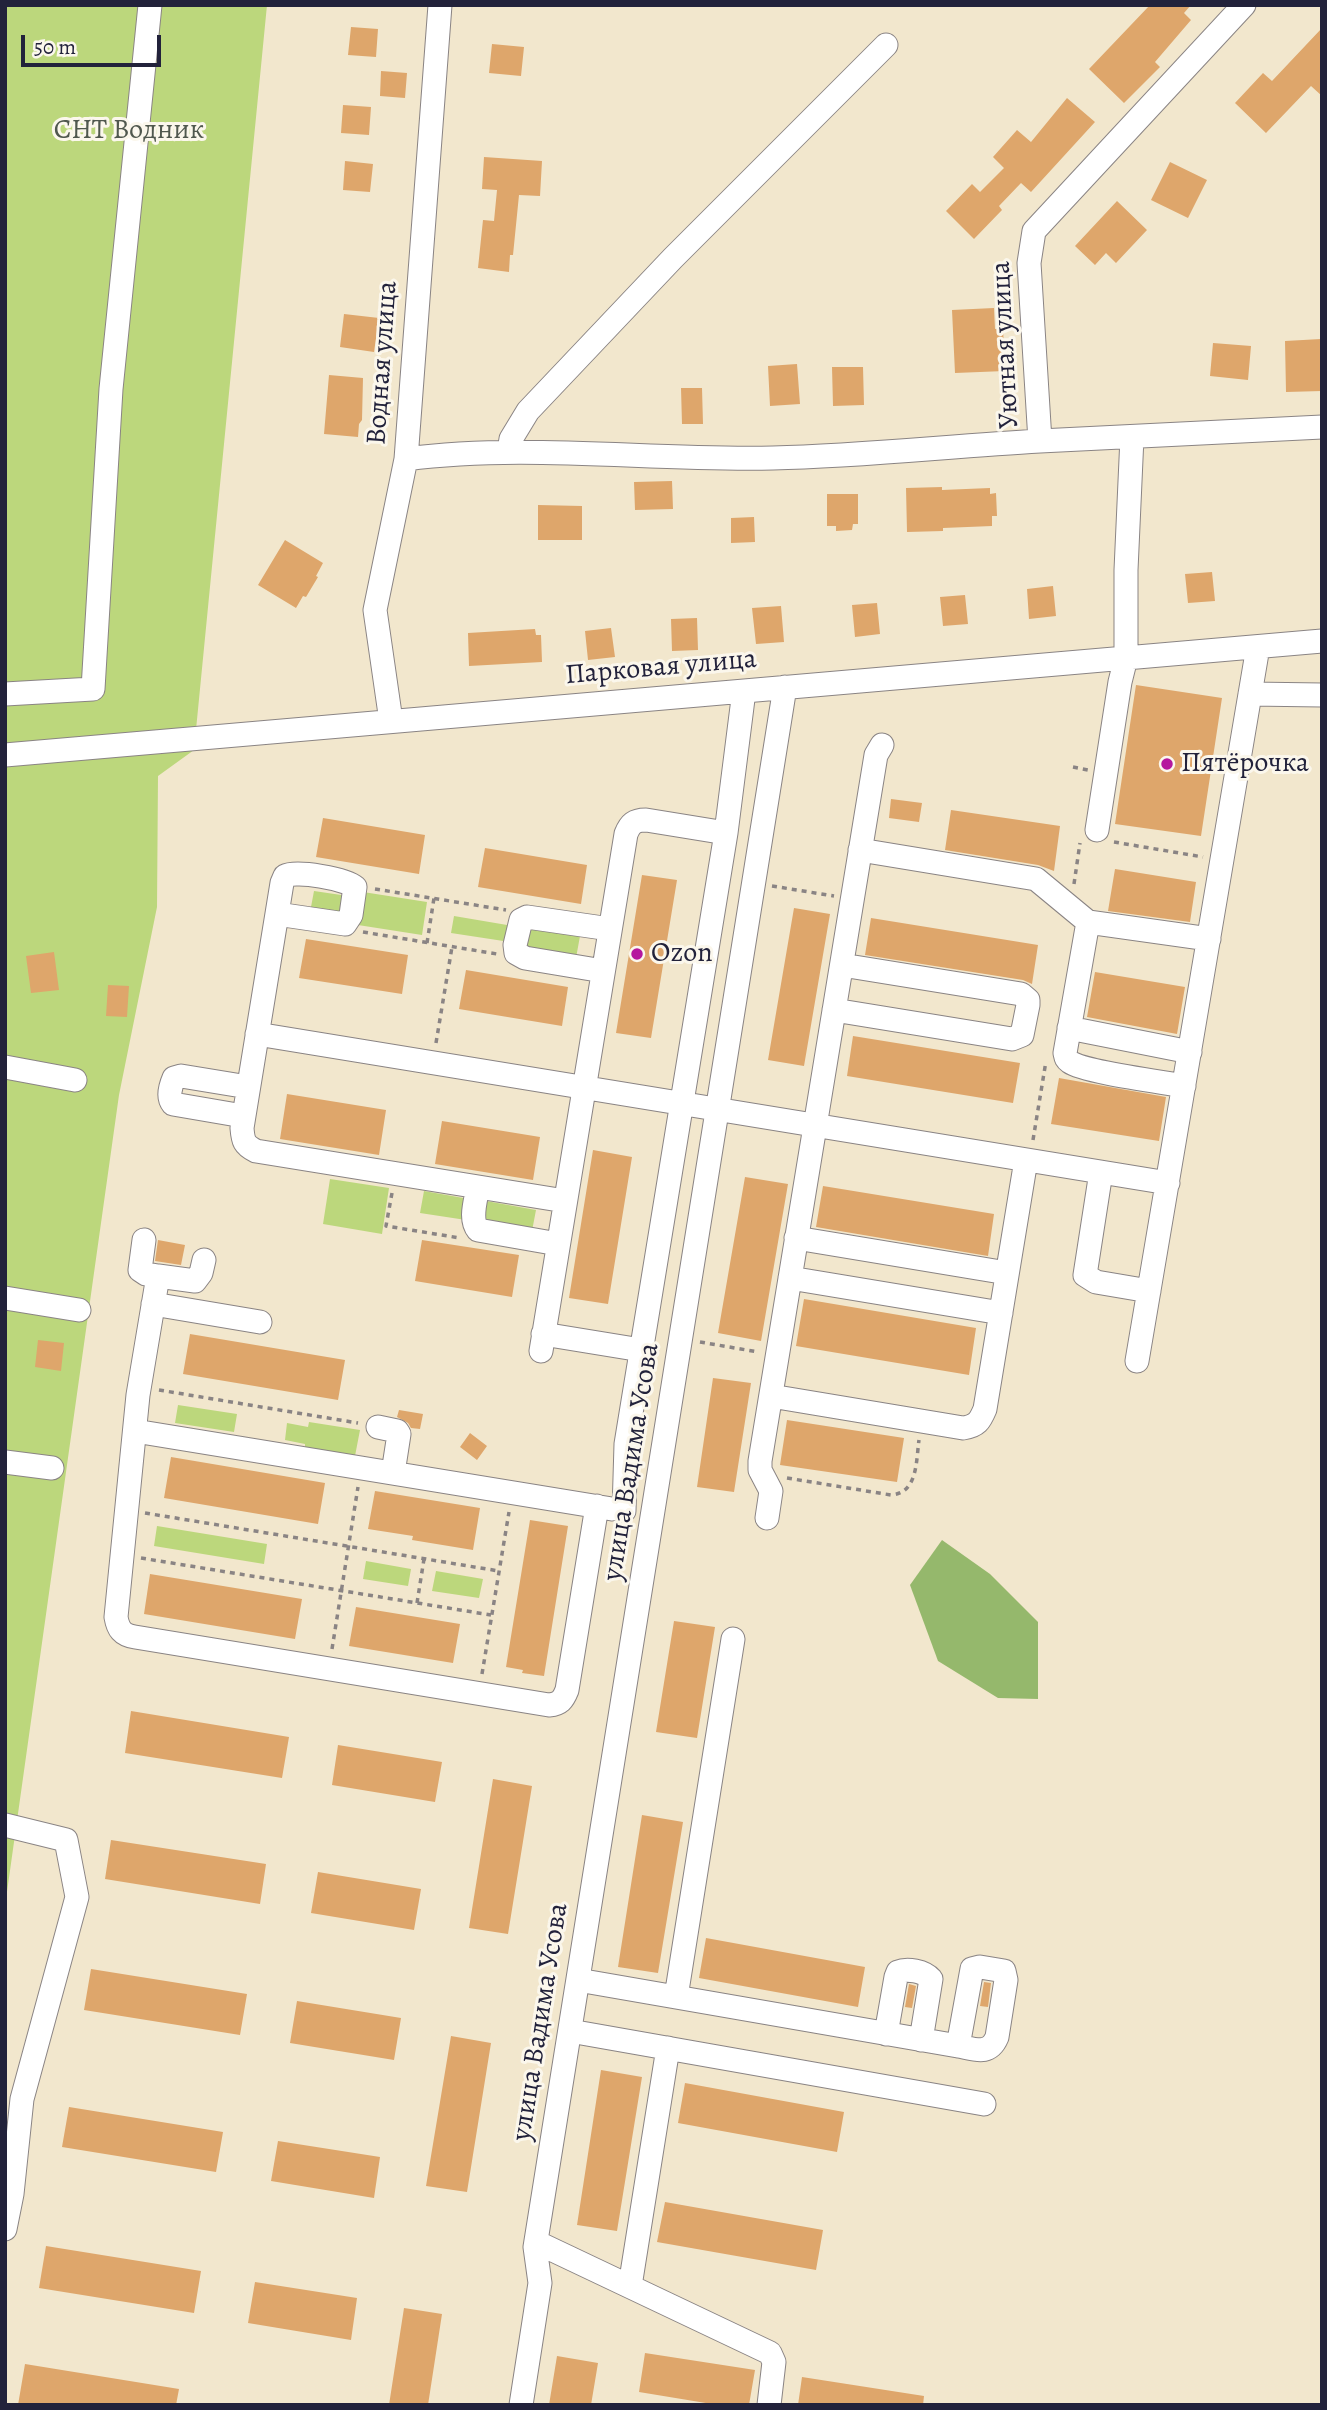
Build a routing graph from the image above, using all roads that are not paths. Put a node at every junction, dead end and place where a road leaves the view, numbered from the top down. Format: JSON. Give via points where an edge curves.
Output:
{"nodes":[{"id":1,"x":150,"y":5,"type":"edge"},
{"id":2,"x":439,"y":5,"type":"edge"},
{"id":3,"x":1244,"y":5,"type":"edge"},
{"id":4,"x":886,"y":45,"type":"dead end"},
{"id":5,"x":1322,"y":427,"type":"edge"},
{"id":6,"x":1132,"y":437,"type":"junction"},
{"id":7,"x":1040,"y":441,"type":"junction"},
{"id":8,"x":509,"y":451,"type":"junction"},
{"id":9,"x":406,"y":459,"type":"junction"},
{"id":10,"x":1322,"y":641,"type":"edge"},
{"id":11,"x":1258,"y":647,"type":"junction"},
{"id":12,"x":1126,"y":658,"type":"junction"},
{"id":13,"x":785,"y":687,"type":"junction"},
{"id":14,"x":744,"y":691,"type":"junction"},
{"id":15,"x":5,"y":694,"type":"edge"},
{"id":16,"x":1250,"y":694,"type":"junction"},
{"id":17,"x":1322,"y":695,"type":"edge"},
{"id":18,"x":391,"y":721,"type":"junction"},
{"id":19,"x":882,"y":745,"type":"dead end"},
{"id":20,"x":5,"y":755,"type":"edge"},
{"id":21,"x":726,"y":833,"type":"junction"},
{"id":22,"x":1102,"y":836,"type":"road end"},
{"id":23,"x":860,"y":850,"type":"junction"},
{"id":24,"x":277,"y":914,"type":"junction"},
{"id":25,"x":1088,"y":922,"type":"junction"},
{"id":26,"x":610,"y":929,"type":"junction"},
{"id":27,"x":1209,"y":939,"type":"junction"},
{"id":28,"x":842,"y":965,"type":"junction"},
{"id":29,"x":603,"y":971,"type":"junction"},
{"id":30,"x":834,"y":1010,"type":"junction"},
{"id":31,"x":1069,"y":1028,"type":"junction"},
{"id":32,"x":257,"y":1034,"type":"junction"},
{"id":33,"x":1190,"y":1052,"type":"junction"},
{"id":34,"x":5,"y":1067,"type":"edge"},
{"id":35,"x":75,"y":1080,"type":"dead end"},
{"id":36,"x":1184,"y":1086,"type":"junction"},
{"id":37,"x":248,"y":1087,"type":"junction"},
{"id":38,"x":584,"y":1087,"type":"junction"},
{"id":39,"x":682,"y":1104,"type":"junction"},
{"id":40,"x":719,"y":1110,"type":"junction"},
{"id":41,"x":243,"y":1116,"type":"junction"},
{"id":42,"x":815,"y":1125,"type":"junction"},
{"id":43,"x":1026,"y":1160,"type":"junction"},
{"id":44,"x":1101,"y":1172,"type":"junction"},
{"id":45,"x":1168,"y":1183,"type":"junction"},
{"id":46,"x":478,"y":1187,"type":"junction"},
{"id":47,"x":565,"y":1201,"type":"junction"},
{"id":48,"x":796,"y":1238,"type":"junction"},
{"id":49,"x":144,"y":1241,"type":"dead end"},
{"id":50,"x":558,"y":1244,"type":"junction"},
{"id":51,"x":204,"y":1259,"type":"dead end"},
{"id":52,"x":1007,"y":1273,"type":"junction"},
{"id":53,"x":158,"y":1276,"type":"junction"},
{"id":54,"x":790,"y":1278,"type":"junction"},
{"id":55,"x":1149,"y":1291,"type":"junction"},
{"id":56,"x":5,"y":1298,"type":"edge"},
{"id":57,"x":153,"y":1304,"type":"junction"},
{"id":58,"x":79,"y":1310,"type":"dead end"},
{"id":59,"x":1001,"y":1313,"type":"junction"},
{"id":60,"x":260,"y":1322,"type":"dead end"},
{"id":61,"x":641,"y":1350,"type":"junction"},
{"id":62,"x":1138,"y":1361,"type":"dead end"},
{"id":63,"x":771,"y":1396,"type":"junction"},
{"id":64,"x":378,"y":1427,"type":"dead end"},
{"id":65,"x":135,"y":1431,"type":"junction"},
{"id":66,"x":5,"y":1462,"type":"edge"},
{"id":67,"x":52,"y":1468,"type":"dead end"},
{"id":68,"x":393,"y":1473,"type":"junction"},
{"id":69,"x":597,"y":1507,"type":"junction"},
{"id":70,"x":624,"y":1511,"type":"junction"},
{"id":71,"x":653,"y":1516,"type":"junction"},
{"id":72,"x":767,"y":1518,"type":"dead end"},
{"id":73,"x":733,"y":1639,"type":"dead end"},
{"id":74,"x":5,"y":1825,"type":"edge"},
{"id":75,"x":578,"y":1980,"type":"junction"},
{"id":76,"x":676,"y":1997,"type":"junction"},
{"id":77,"x":570,"y":2031,"type":"junction"},
{"id":78,"x":886,"y":2034,"type":"junction"},
{"id":79,"x":921,"y":2040,"type":"junction"},
{"id":80,"x":958,"y":2046,"type":"dead end"},
{"id":81,"x":668,"y":2048,"type":"junction"},
{"id":82,"x":984,"y":2104,"type":"dead end"},
{"id":83,"x":5,"y":2229,"type":"edge"},
{"id":84,"x":536,"y":2244,"type":"junction"},
{"id":85,"x":630,"y":2286,"type":"junction"},
{"id":86,"x":521,"y":2405,"type":"edge"},
{"id":87,"x":769,"y":2405,"type":"edge"}],
"edges":[{"from":1,"to":15,"type":"street","via":[[111,389],[93,690]]},
{"from":2,"to":9,"type":"street","name":"Водная улица"},
{"from":3,"to":7,"type":"street","name":"Уютная улица","via":[[1034,232],[1029,263]]},
{"from":4,"to":8,"type":"street","via":[[528,411]]},
{"from":5,"to":6,"type":"street","name":"Уютная улица"},
{"from":6,"to":7,"type":"street","name":"Уютная улица"},
{"from":6,"to":12,"type":"street"},
{"from":7,"to":8,"type":"street","via":[[773,458]]},
{"from":8,"to":9,"type":"street"},
{"from":9,"to":18,"type":"street","name":"Водная улица","via":[[375,610]]},
{"from":10,"to":11,"type":"street","name":"Парковая улица"},
{"from":11,"to":12,"type":"street","name":"Парковая улица"},
{"from":11,"to":16,"type":"street"},
{"from":12,"to":13,"type":"street","name":"Парковая улица"},
{"from":12,"to":22,"type":"street","via":[[1119,682]]},
{"from":13,"to":14,"type":"street","name":"Парковая улица"},
{"from":13,"to":40,"type":"street","name":"улица Вадима Усова"},
{"from":14,"to":18,"type":"street","name":"Парковая улица"},
{"from":14,"to":21,"type":"street"},
{"from":16,"to":17,"type":"street"},
{"from":16,"to":27,"type":"street"},
{"from":18,"to":20,"type":"street","name":"Парковая улица"},
{"from":19,"to":23,"type":"street","via":[[876,755]]},
{"from":21,"to":26,"type":"street","via":[[646,820],[630,825]]},
{"from":21,"to":39,"type":"street"},
{"from":23,"to":25,"type":"street","via":[[1036,879]]},
{"from":23,"to":28,"type":"street"},
{"from":24,"to":24,"type":"street","via":[[282,883],[291,873],[346,881],[355,887],[345,924]]},
{"from":24,"to":32,"type":"street"},
{"from":25,"to":27,"type":"street"},
{"from":25,"to":31,"type":"street"},
{"from":26,"to":29,"type":"street"},
{"from":26,"to":29,"type":"street","via":[[534,917],[521,920],[515,945],[516,953],[525,958]]},
{"from":27,"to":33,"type":"street"},
{"from":28,"to":30,"type":"street"},
{"from":28,"to":30,"type":"street","via":[[1021,994],[1028,1000],[1027,1016],[1022,1035],[1012,1039]]},
{"from":29,"to":38,"type":"street"},
{"from":30,"to":42,"type":"street"},
{"from":31,"to":33,"type":"street"},
{"from":31,"to":36,"type":"street","via":[[1065,1053],[1073,1064]]},
{"from":32,"to":37,"type":"street"},
{"from":32,"to":38,"type":"street"},
{"from":33,"to":36,"type":"street"},
{"from":34,"to":35,"type":"street"},
{"from":36,"to":45,"type":"street"},
{"from":37,"to":41,"type":"street"},
{"from":37,"to":41,"type":"street","via":[[181,1076],[172,1083],[173,1104]]},
{"from":38,"to":39,"type":"street"},
{"from":38,"to":47,"type":"street"},
{"from":39,"to":40,"type":"street"},
{"from":39,"to":61,"type":"street"},
{"from":40,"to":42,"type":"street"},
{"from":40,"to":71,"type":"street","name":"улица Вадима Усова"},
{"from":41,"to":46,"type":"street","via":[[243,1141],[256,1151]]},
{"from":42,"to":43,"type":"street"},
{"from":42,"to":48,"type":"street"},
{"from":43,"to":44,"type":"street"},
{"from":43,"to":52,"type":"street"},
{"from":44,"to":45,"type":"street"},
{"from":44,"to":55,"type":"street","via":[[1086,1275],[1096,1282]]},
{"from":45,"to":55,"type":"street"},
{"from":46,"to":47,"type":"street"},
{"from":46,"to":50,"type":"street","via":[[473,1218],[478,1230]]},
{"from":47,"to":50,"type":"street"},
{"from":48,"to":52,"type":"street"},
{"from":48,"to":54,"type":"street"},
{"from":49,"to":53,"type":"street","via":[[140,1270]]},
{"from":50,"to":61,"type":"street","via":[[542,1342]]},
{"from":51,"to":53,"type":"street","via":[[195,1281]]},
{"from":52,"to":59,"type":"street"},
{"from":53,"to":57,"type":"street"},
{"from":54,"to":59,"type":"street"},
{"from":54,"to":63,"type":"street"},
{"from":55,"to":62,"type":"street"},
{"from":56,"to":58,"type":"street"},
{"from":57,"to":60,"type":"street"},
{"from":57,"to":65,"type":"street"},
{"from":59,"to":63,"type":"street","via":[[985,1409],[972,1427]]},
{"from":61,"to":70,"type":"street","via":[[626,1444]]},
{"from":63,"to":72,"type":"street","via":[[760,1461],[771,1492]]},
{"from":64,"to":68,"type":"street","via":[[399,1434]]},
{"from":65,"to":68,"type":"street"},
{"from":65,"to":69,"type":"street","via":[[116,1617],[122,1633],[130,1636],[557,1704],[567,1690]]},
{"from":66,"to":67,"type":"street"},
{"from":68,"to":69,"type":"street"},
{"from":69,"to":70,"type":"street"},
{"from":70,"to":71,"type":"street"},
{"from":71,"to":75,"type":"street","name":"улица Вадима Усова"},
{"from":73,"to":76,"type":"street"},
{"from":74,"to":83,"type":"street","via":[[66,1840],[76,1896],[22,2099]]},
{"from":75,"to":76,"type":"street"},
{"from":75,"to":77,"type":"street","name":"улица Вадима Усова"},
{"from":76,"to":78,"type":"street"},
{"from":77,"to":81,"type":"street"},
{"from":77,"to":84,"type":"street","name":"улица Вадима Усова"},
{"from":78,"to":79,"type":"street"},
{"from":78,"to":79,"type":"street","via":[[898,1972],[924,1973],[931,1984]]},
{"from":79,"to":80,"type":"street"},
{"from":81,"to":82,"type":"street"},
{"from":81,"to":85,"type":"street"},
{"from":84,"to":85,"type":"street"},
{"from":84,"to":86,"type":"street","name":"улица Вадима Усова","via":[[540,2283]]},
{"from":85,"to":87,"type":"street","via":[[770,2353],[775,2362]]}]}
